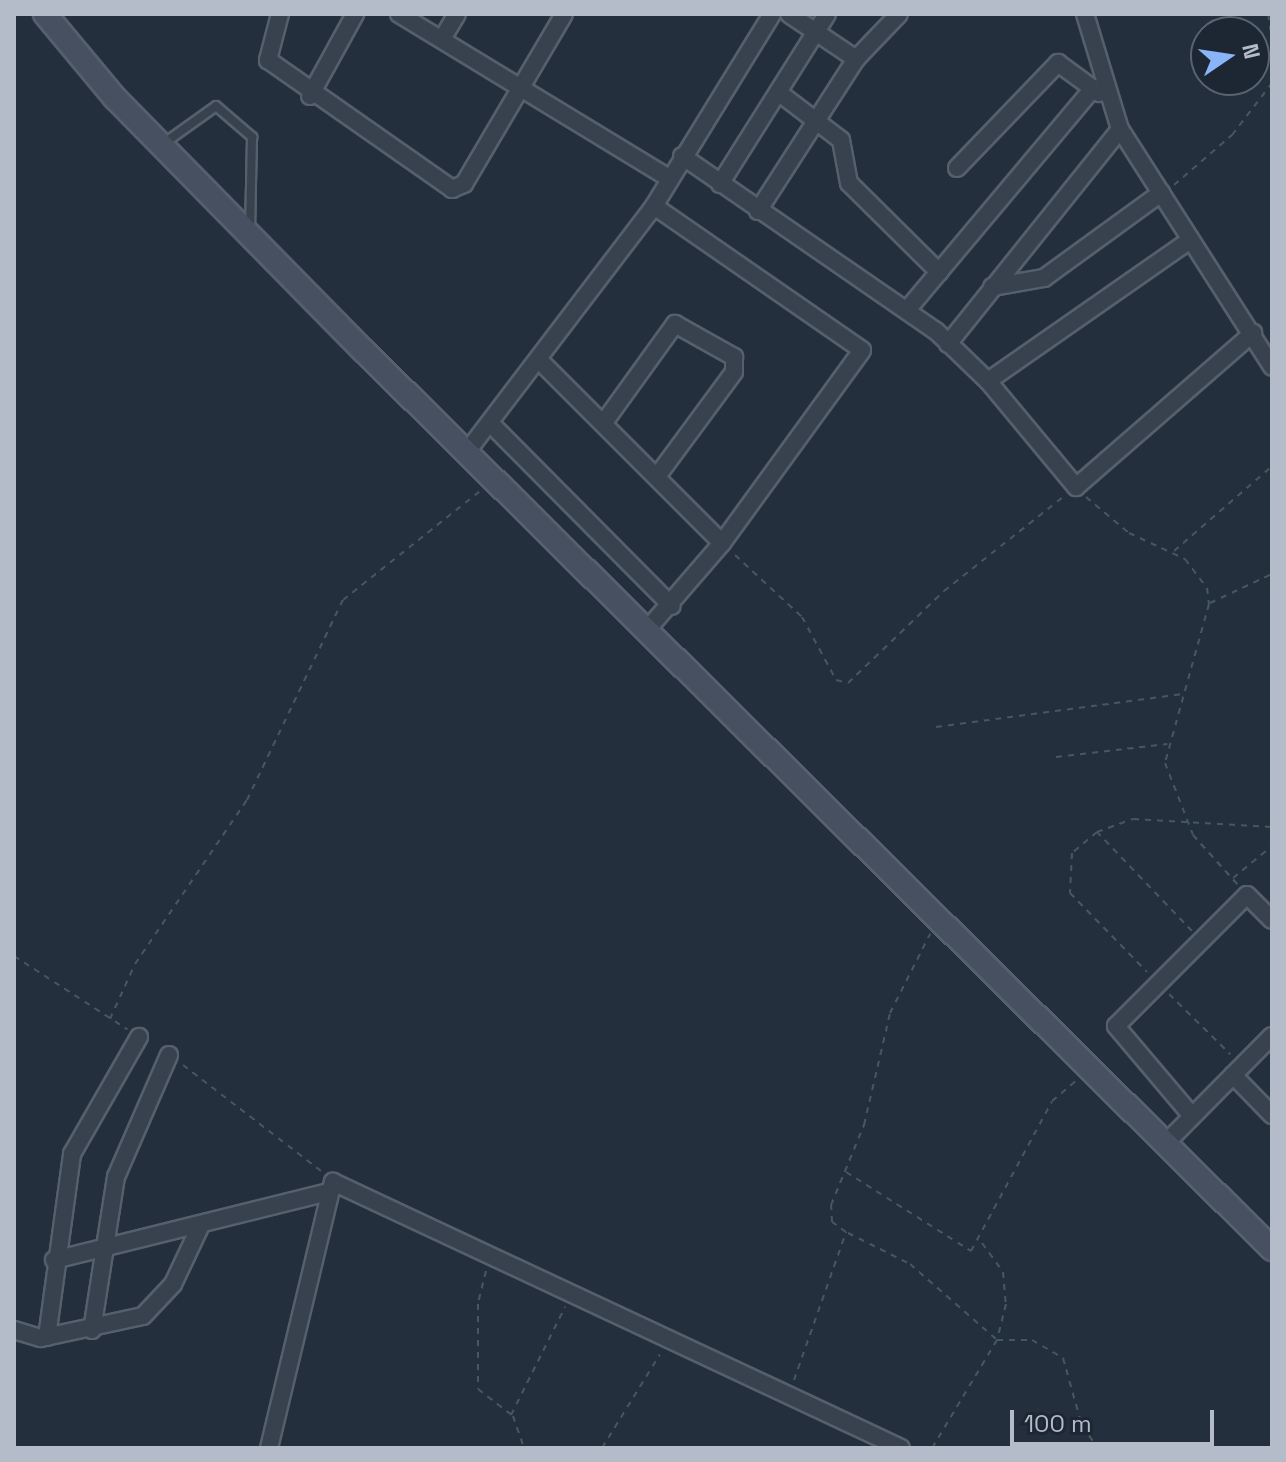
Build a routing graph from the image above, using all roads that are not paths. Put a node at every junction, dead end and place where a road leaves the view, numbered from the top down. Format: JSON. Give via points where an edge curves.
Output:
{"nodes":[{"id":1,"x":45,"y":14,"type":"edge"},
{"id":2,"x":280,"y":14,"type":"edge"},
{"id":3,"x":355,"y":14,"type":"edge"},
{"id":4,"x":399,"y":14,"type":"edge"},
{"id":5,"x":457,"y":14,"type":"edge"},
{"id":6,"x":564,"y":14,"type":"edge"},
{"id":7,"x":772,"y":14,"type":"edge"},
{"id":8,"x":789,"y":14,"type":"edge"},
{"id":9,"x":827,"y":14,"type":"edge"},
{"id":10,"x":899,"y":14,"type":"edge"},
{"id":11,"x":1084,"y":15,"type":"edge"},
{"id":12,"x":816,"y":33,"type":"junction"},
{"id":13,"x":442,"y":39,"type":"junction"},
{"id":14,"x":856,"y":59,"type":"junction"},
{"id":15,"x":521,"y":87,"type":"junction"},
{"id":16,"x":1093,"y":88,"type":"junction"},
{"id":17,"x":778,"y":92,"type":"junction"},
{"id":18,"x":310,"y":96,"type":"junction"},
{"id":19,"x":1108,"y":101,"type":"junction"},
{"id":20,"x":818,"y":119,"type":"junction"},
{"id":21,"x":1120,"y":129,"type":"junction"},
{"id":22,"x":163,"y":144,"type":"junction"},
{"id":23,"x":682,"y":156,"type":"junction"},
{"id":24,"x":957,"y":168,"type":"dead end"},
{"id":25,"x":669,"y":178,"type":"junction"},
{"id":26,"x":720,"y":184,"type":"junction"},
{"id":27,"x":1161,"y":193,"type":"junction"},
{"id":28,"x":654,"y":206,"type":"junction"},
{"id":29,"x":758,"y":211,"type":"junction"},
{"id":30,"x":250,"y":230,"type":"junction"},
{"id":31,"x":1190,"y":240,"type":"junction"},
{"id":32,"x":939,"y":272,"type":"junction"},
{"id":33,"x":992,"y":287,"type":"junction"},
{"id":34,"x":907,"y":310,"type":"junction"},
{"id":35,"x":1253,"y":333,"type":"junction"},
{"id":36,"x":948,"y":344,"type":"junction"},
{"id":37,"x":541,"y":362,"type":"junction"},
{"id":38,"x":1272,"y":367,"type":"edge"},
{"id":39,"x":988,"y":381,"type":"junction"},
{"id":40,"x":605,"y":421,"type":"junction"},
{"id":41,"x":492,"y":425,"type":"junction"},
{"id":42,"x":466,"y":453,"type":"junction"},
{"id":43,"x":658,"y":475,"type":"junction"},
{"id":44,"x":722,"y":543,"type":"junction"},
{"id":45,"x":672,"y":606,"type":"junction"},
{"id":46,"x":646,"y":631,"type":"junction"},
{"id":47,"x":1272,"y":920,"type":"edge"},
{"id":48,"x":1272,"y":1036,"type":"edge"},
{"id":49,"x":139,"y":1037,"type":"dead end"},
{"id":50,"x":1265,"y":1052,"type":"edge"},
{"id":51,"x":169,"y":1055,"type":"dead end"},
{"id":52,"x":1233,"y":1075,"type":"junction"},
{"id":53,"x":1272,"y":1115,"type":"edge"},
{"id":54,"x":1192,"y":1116,"type":"junction"},
{"id":55,"x":1164,"y":1145,"type":"junction"},
{"id":56,"x":329,"y":1192,"type":"junction"},
{"id":57,"x":200,"y":1227,"type":"junction"},
{"id":58,"x":1272,"y":1249,"type":"edge"},
{"id":59,"x":103,"y":1250,"type":"junction"},
{"id":60,"x":54,"y":1260,"type":"junction"},
{"id":61,"x":14,"y":1330,"type":"edge"},
{"id":62,"x":92,"y":1330,"type":"junction"},
{"id":63,"x":47,"y":1337,"type":"junction"},
{"id":64,"x":269,"y":1448,"type":"edge"},
{"id":65,"x":901,"y":1448,"type":"edge"}],
"edges":[{"from":1,"to":22,"type":"main road"},
{"from":2,"to":18,"type":"street","via":[[266,54]]},
{"from":3,"to":18,"type":"street"},
{"from":4,"to":13,"type":"street"},
{"from":5,"to":13,"type":"street"},
{"from":6,"to":15,"type":"street"},
{"from":7,"to":23,"type":"street"},
{"from":8,"to":12,"type":"street"},
{"from":9,"to":12,"type":"street"},
{"from":10,"to":14,"type":"street"},
{"from":11,"to":19,"type":"street"},
{"from":12,"to":14,"type":"street"},
{"from":12,"to":17,"type":"street"},
{"from":13,"to":15,"type":"street"},
{"from":14,"to":20,"type":"street"},
{"from":15,"to":18,"type":"street","via":[[464,184],[452,189]]},
{"from":15,"to":25,"type":"street"},
{"from":16,"to":19,"type":"street"},
{"from":16,"to":24,"type":"street","via":[[1064,63],[1046,70]]},
{"from":16,"to":32,"type":"street"},
{"from":17,"to":20,"type":"street"},
{"from":17,"to":26,"type":"street"},
{"from":19,"to":21,"type":"street"},
{"from":20,"to":29,"type":"street"},
{"from":20,"to":32,"type":"street","via":[[841,140],[849,183]]},
{"from":21,"to":27,"type":"street"},
{"from":21,"to":33,"type":"street"},
{"from":22,"to":30,"type":"main road"},
{"from":22,"to":30,"type":"lane","via":[[216,106],[252,137]]},
{"from":23,"to":25,"type":"street"},
{"from":23,"to":26,"type":"street"},
{"from":25,"to":28,"type":"street"},
{"from":26,"to":29,"type":"street"},
{"from":27,"to":31,"type":"street"},
{"from":27,"to":33,"type":"street","via":[[1044,278]]},
{"from":28,"to":37,"type":"street"},
{"from":28,"to":44,"type":"street","via":[[862,350]]},
{"from":29,"to":34,"type":"street"},
{"from":30,"to":42,"type":"main road"},
{"from":31,"to":35,"type":"street"},
{"from":31,"to":39,"type":"street"},
{"from":32,"to":34,"type":"street"},
{"from":33,"to":36,"type":"street"},
{"from":34,"to":36,"type":"street"},
{"from":35,"to":38,"type":"street"},
{"from":35,"to":39,"type":"street","via":[[1076,487]]},
{"from":36,"to":39,"type":"street"},
{"from":37,"to":40,"type":"street"},
{"from":37,"to":41,"type":"street"},
{"from":40,"to":43,"type":"street"},
{"from":40,"to":43,"type":"street","via":[[675,324],[734,357],[734,372]]},
{"from":41,"to":42,"type":"street"},
{"from":41,"to":45,"type":"street"},
{"from":42,"to":46,"type":"main road"},
{"from":43,"to":44,"type":"street"},
{"from":44,"to":45,"type":"street"},
{"from":45,"to":46,"type":"street"},
{"from":46,"to":55,"type":"main road","via":[[941,918]]},
{"from":47,"to":54,"type":"street","via":[[1247,895],[1115,1030]]},
{"from":48,"to":50,"type":"street"},
{"from":49,"to":60,"type":"street","via":[[78,1138]]},
{"from":50,"to":52,"type":"street"},
{"from":51,"to":59,"type":"street","via":[[128,1138]]},
{"from":52,"to":53,"type":"street"},
{"from":52,"to":54,"type":"street"},
{"from":54,"to":55,"type":"street"},
{"from":55,"to":58,"type":"main road"},
{"from":56,"to":57,"type":"street"},
{"from":56,"to":64,"type":"street"},
{"from":56,"to":65,"type":"street","via":[[333,1182]]},
{"from":57,"to":59,"type":"street"},
{"from":57,"to":62,"type":"street","via":[[160,1302],[143,1316]]},
{"from":59,"to":60,"type":"street"},
{"from":59,"to":62,"type":"street"},
{"from":60,"to":63,"type":"street"},
{"from":61,"to":63,"type":"street"},
{"from":62,"to":63,"type":"street"}]}
